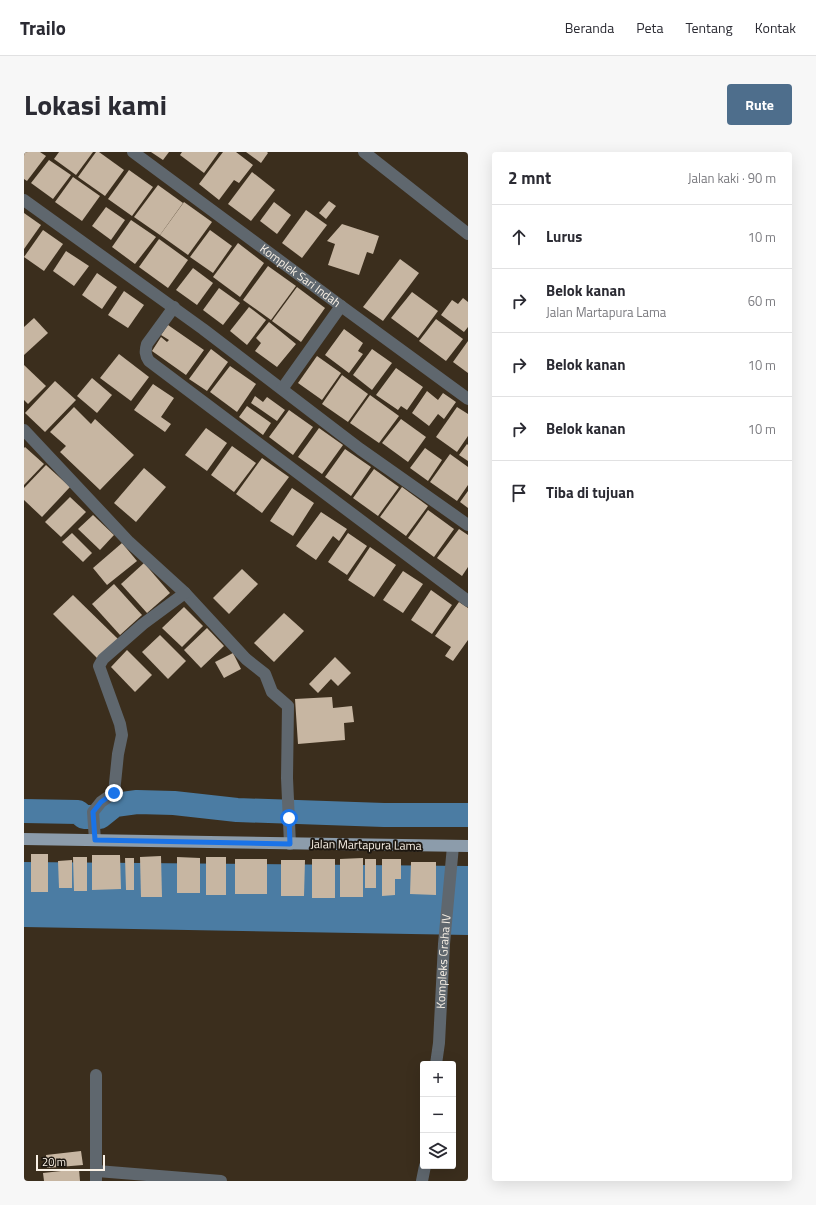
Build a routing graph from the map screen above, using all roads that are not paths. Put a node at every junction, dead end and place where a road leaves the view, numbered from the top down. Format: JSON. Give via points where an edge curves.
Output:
{"nodes":[{"id":1,"x":133,"y":152,"type":"edge"},
{"id":2,"x":364,"y":152,"type":"edge"},
{"id":3,"x":24,"y":200,"type":"edge"},
{"id":4,"x":468,"y":234,"type":"edge"},
{"id":5,"x":341,"y":306,"type":"junction"},
{"id":6,"x":174,"y":307,"type":"junction"},
{"id":7,"x":282,"y":388,"type":"junction"},
{"id":8,"x":468,"y":399,"type":"edge"},
{"id":9,"x":24,"y":430,"type":"edge"},
{"id":10,"x":468,"y":525,"type":"edge"},
{"id":11,"x":185,"y":593,"type":"junction"},
{"id":12,"x":468,"y":602,"type":"edge"},
{"id":13,"x":24,"y":839,"type":"edge"},
{"id":14,"x":95,"y":840,"type":"junction"},
{"id":15,"x":290,"y":844,"type":"junction"},
{"id":16,"x":468,"y":846,"type":"edge"},
{"id":17,"x":452,"y":852,"type":"junction"},
{"id":18,"x":436,"y":1061,"type":"edge"},
{"id":19,"x":96,"y":1075,"type":"dead end"},
{"id":20,"x":424,"y":1169,"type":"edge"},
{"id":21,"x":96,"y":1176,"type":"edge"},
{"id":22,"x":221,"y":1181,"type":"edge"},
{"id":23,"x":422,"y":1181,"type":"edge"}],
"edges":[{"from":1,"to":5,"type":"street","name":"Komplek Sari Indah"},
{"from":2,"to":4,"type":"street"},
{"from":3,"to":6,"type":"street"},
{"from":5,"to":7,"type":"street"},
{"from":5,"to":8,"type":"street","name":"Komplek Sari Indah"},
{"from":6,"to":7,"type":"street"},
{"from":6,"to":12,"type":"street","via":[[147,344],[145,350],[149,361]]},
{"from":7,"to":10,"type":"street","via":[[360,449]]},
{"from":9,"to":11,"type":"street","via":[[130,542]]},
{"from":11,"to":14,"type":"street","via":[[143,624],[102,659],[99,666],[122,735],[114,793],[101,802],[93,817]]},
{"from":11,"to":15,"type":"street","via":[[246,660],[265,674],[272,692],[288,706],[287,778]]},
{"from":13,"to":14,"type":"main road","name":"Jalan Martapura Lama"},
{"from":14,"to":15,"type":"main road","name":"Jalan Martapura Lama"},
{"from":15,"to":17,"type":"main road","name":"Jalan Martapura Lama"},
{"from":16,"to":17,"type":"main road","name":"Jalan Martapura Lama"},
{"from":17,"to":18,"type":"street","name":"Kompleks Graha IV"},
{"from":19,"to":21,"type":"street"},
{"from":20,"to":23,"type":"street"},
{"from":21,"to":22,"type":"street"}]}
